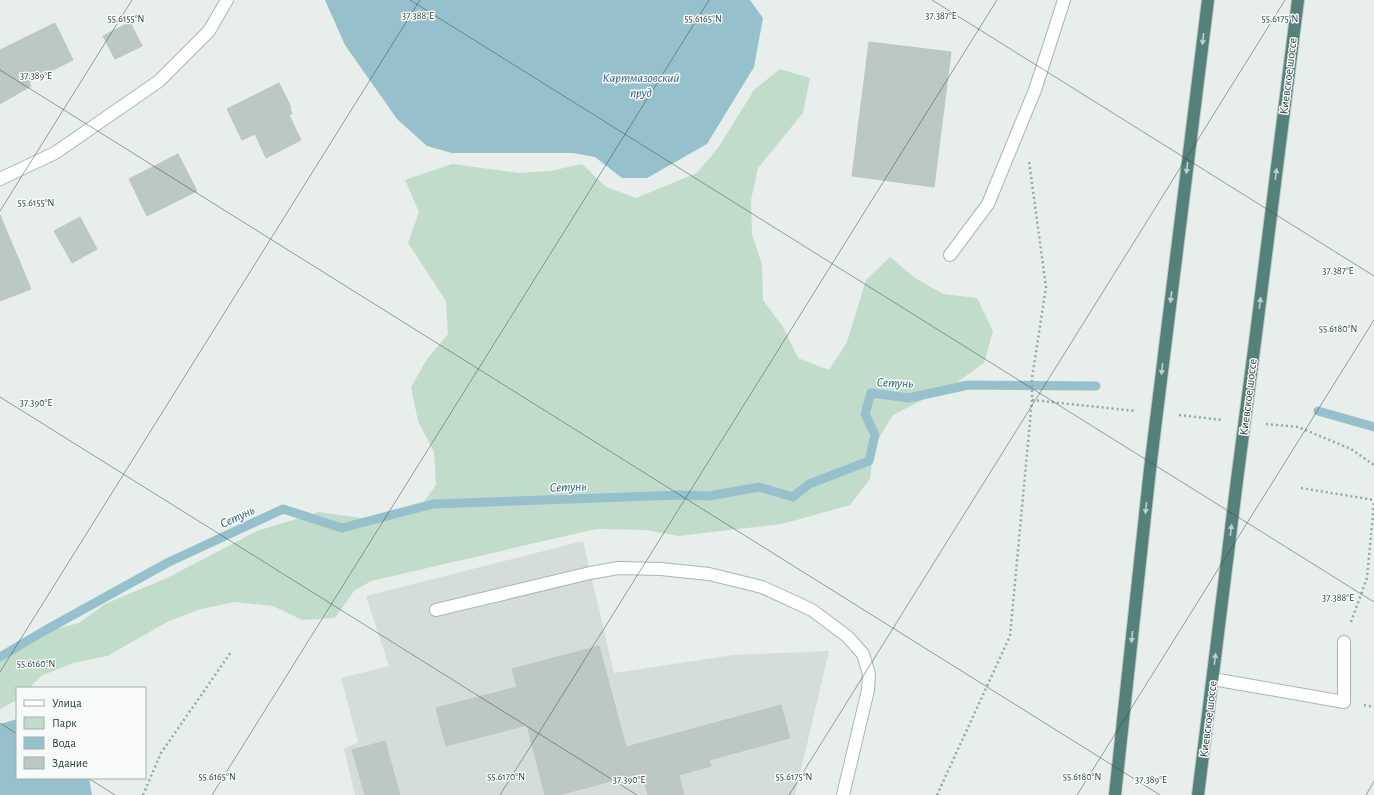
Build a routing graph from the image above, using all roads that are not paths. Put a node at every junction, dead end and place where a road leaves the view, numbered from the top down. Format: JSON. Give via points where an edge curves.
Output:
{"nodes":[{"id":1,"x":227,"y":0,"type":"edge"},
{"id":2,"x":1064,"y":0,"type":"edge"},
{"id":3,"x":1208,"y":0,"type":"edge"},
{"id":4,"x":1298,"y":0,"type":"edge"},
{"id":5,"x":0,"y":179,"type":"edge"},
{"id":6,"x":950,"y":255,"type":"dead end"},
{"id":7,"x":436,"y":610,"type":"dead end"},
{"id":8,"x":1344,"y":642,"type":"road end"},
{"id":9,"x":1213,"y":679,"type":"junction"},
{"id":10,"x":843,"y":795,"type":"edge"},
{"id":11,"x":1115,"y":795,"type":"edge"},
{"id":12,"x":1198,"y":795,"type":"edge"}],
"edges":[{"from":1,"to":5,"type":"street","via":[[209,31],[159,81],[55,153]]},
{"from":2,"to":6,"type":"street","via":[[1036,90],[988,204]]},
{"from":3,"to":11,"type":"highway","one_way":true,"bridge":true,"via":[[1150,469]]},
{"from":9,"to":4,"type":"highway","name":"Киевское шоссе","one_way":true,"bridge":true},
{"from":7,"to":10,"type":"street","via":[[618,568],[709,574],[762,587],[812,610],[848,637],[863,654],[868,674],[868,690]]},
{"from":8,"to":9,"type":"street","via":[[1344,702]]},
{"from":9,"to":12,"type":"highway","name":"Киевское шоссе"}]}
